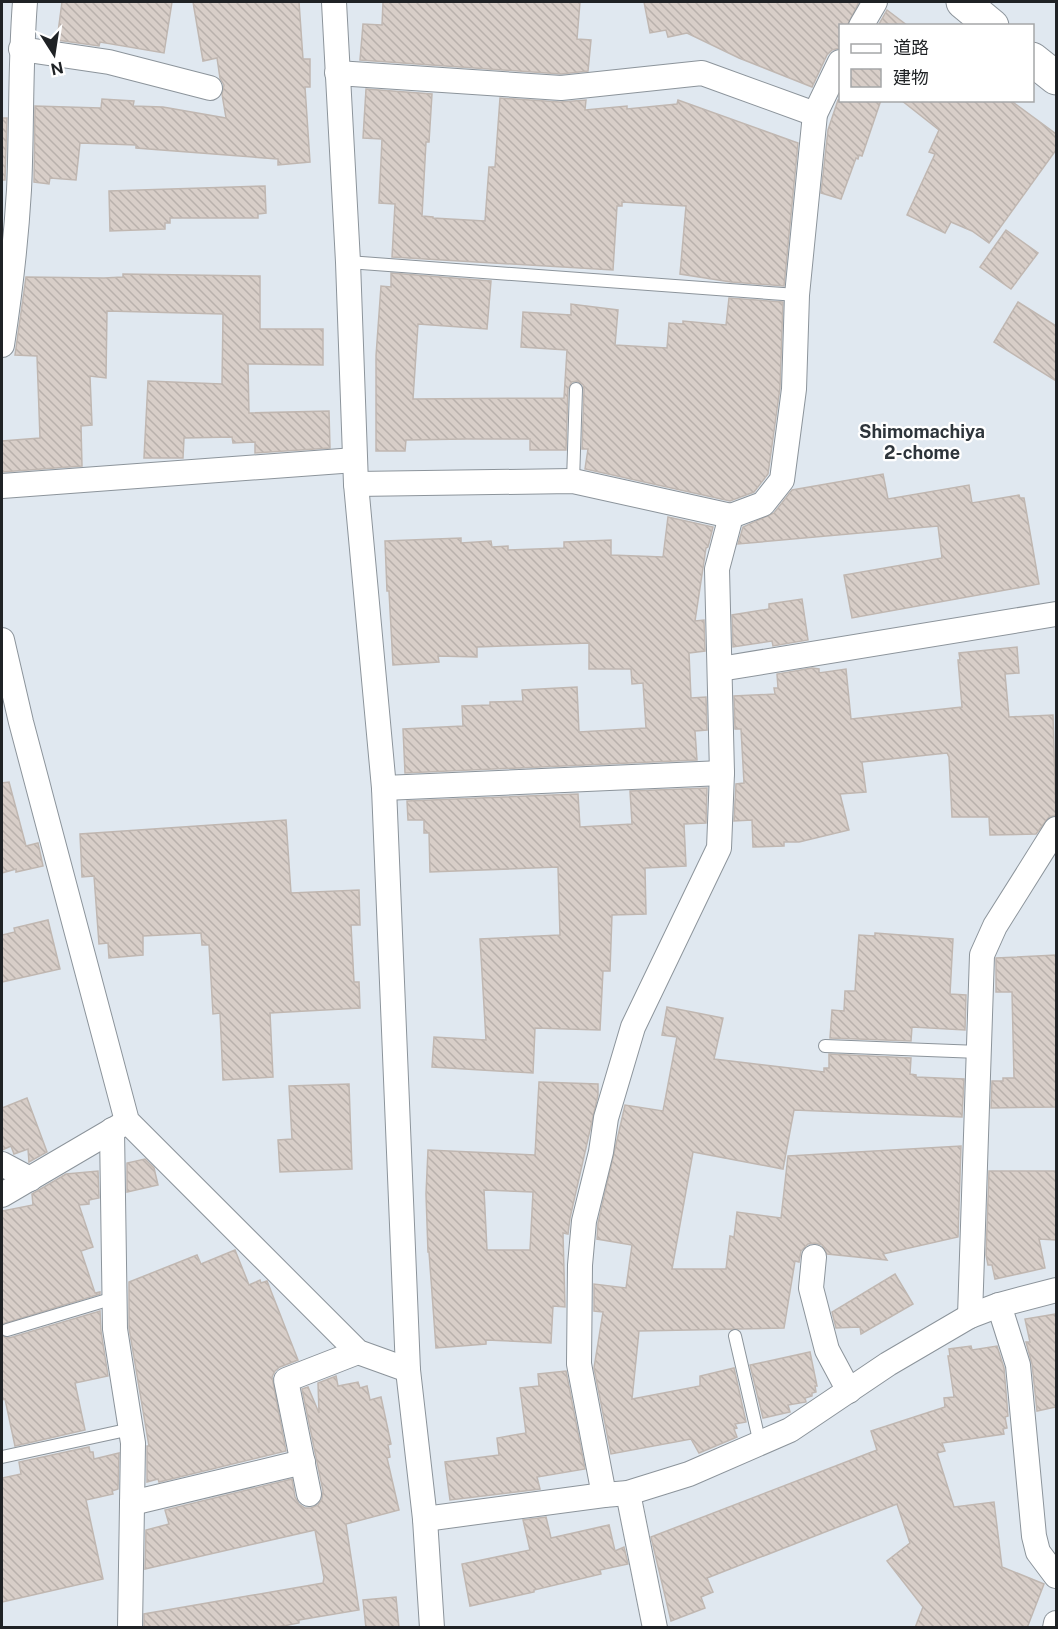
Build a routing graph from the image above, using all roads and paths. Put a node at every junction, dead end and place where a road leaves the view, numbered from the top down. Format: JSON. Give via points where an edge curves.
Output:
{"nodes":[{"id":1,"x":24,"y":2,"type":"edge"},
{"id":2,"x":334,"y":2,"type":"edge"},
{"id":3,"x":875,"y":2,"type":"edge"},
{"id":4,"x":963,"y":2,"type":"edge"},
{"id":5,"x":862,"y":24,"type":"edge"},
{"id":6,"x":990,"y":24,"type":"edge"},
{"id":7,"x":21,"y":49,"type":"junction"},
{"id":8,"x":1034,"y":61,"type":"edge"},
{"id":9,"x":839,"y":64,"type":"edge"},
{"id":10,"x":337,"y":73,"type":"junction"},
{"id":11,"x":1056,"y":78,"type":"edge"},
{"id":12,"x":210,"y":88,"type":"dead end"},
{"id":13,"x":814,"y":114,"type":"junction"},
{"id":14,"x":348,"y":262,"type":"junction"},
{"id":15,"x":7,"y":283,"type":"edge"},
{"id":16,"x":797,"y":295,"type":"junction"},
{"id":17,"x":2,"y":345,"type":"edge"},
{"id":18,"x":576,"y":389,"type":"dead end"},
{"id":19,"x":355,"y":460,"type":"junction"},
{"id":20,"x":573,"y":481,"type":"junction"},
{"id":21,"x":356,"y":484,"type":"junction"},
{"id":22,"x":2,"y":486,"type":"edge"},
{"id":23,"x":731,"y":516,"type":"junction"},
{"id":24,"x":1056,"y":614,"type":"edge"},
{"id":25,"x":2,"y":640,"type":"edge"},
{"id":26,"x":720,"y":669,"type":"junction"},
{"id":27,"x":11,"y":723,"type":"edge"},
{"id":28,"x":722,"y":773,"type":"junction"},
{"id":29,"x":384,"y":788,"type":"junction"},
{"id":30,"x":1056,"y":829,"type":"edge"},
{"id":31,"x":825,"y":1046,"type":"dead end"},
{"id":32,"x":979,"y":1052,"type":"junction"},
{"id":33,"x":120,"y":1126,"type":"junction"},
{"id":34,"x":2,"y":1164,"type":"edge"},
{"id":35,"x":30,"y":1179,"type":"junction"},
{"id":36,"x":2,"y":1195,"type":"edge"},
{"id":37,"x":814,"y":1257,"type":"dead end"},
{"id":38,"x":1056,"y":1290,"type":"edge"},
{"id":39,"x":114,"y":1298,"type":"junction"},
{"id":40,"x":999,"y":1305,"type":"junction"},
{"id":41,"x":970,"y":1316,"type":"junction"},
{"id":42,"x":8,"y":1330,"type":"dead end"},
{"id":43,"x":735,"y":1336,"type":"dead end"},
{"id":44,"x":357,"y":1353,"type":"junction"},
{"id":45,"x":408,"y":1370,"type":"junction"},
{"id":46,"x":849,"y":1390,"type":"junction"},
{"id":47,"x":130,"y":1429,"type":"junction"},
{"id":48,"x":760,"y":1444,"type":"junction"},
{"id":49,"x":2,"y":1457,"type":"edge"},
{"id":50,"x":303,"y":1462,"type":"junction"},
{"id":51,"x":628,"y":1493,"type":"junction"},
{"id":52,"x":309,"y":1494,"type":"dead end"},
{"id":53,"x":604,"y":1495,"type":"junction"},
{"id":54,"x":132,"y":1503,"type":"junction"},
{"id":55,"x":425,"y":1519,"type":"junction"},
{"id":56,"x":1056,"y":1576,"type":"edge"},
{"id":57,"x":1056,"y":1623,"type":"edge"},
{"id":58,"x":130,"y":1628,"type":"edge"},
{"id":59,"x":432,"y":1628,"type":"edge"},
{"id":60,"x":655,"y":1628,"type":"edge"},
{"id":61,"x":1055,"y":1628,"type":"edge"}],
"edges":[{"from":1,"to":7,"type":"street"},
{"from":2,"to":10,"type":"street"},
{"from":3,"to":5,"type":"street"},
{"from":4,"to":6,"type":"highway"},
{"from":7,"to":12,"type":"street","via":[[109,62]]},
{"from":7,"to":15,"type":"street","via":[[19,188]]},
{"from":8,"to":11,"type":"highway"},
{"from":9,"to":13,"type":"street"},
{"from":10,"to":13,"type":"street","via":[[561,88],[702,73]]},
{"from":10,"to":14,"type":"street"},
{"from":13,"to":16,"type":"street"},
{"from":14,"to":16,"type":"lane"},
{"from":14,"to":19,"type":"street"},
{"from":15,"to":17,"type":"street"},
{"from":16,"to":23,"type":"street","via":[[794,389],[782,480],[764,504]]},
{"from":18,"to":20,"type":"lane"},
{"from":19,"to":21,"type":"street"},
{"from":19,"to":22,"type":"street"},
{"from":20,"to":21,"type":"street"},
{"from":20,"to":23,"type":"street"},
{"from":21,"to":29,"type":"street"},
{"from":23,"to":26,"type":"street","via":[[717,568]]},
{"from":24,"to":26,"type":"street"},
{"from":25,"to":27,"type":"street"},
{"from":26,"to":28,"type":"street"},
{"from":27,"to":33,"type":"street"},
{"from":28,"to":29,"type":"street"},
{"from":28,"to":53,"type":"street","via":[[718,848],[633,1027],[606,1118],[584,1221],[579,1364]]},
{"from":29,"to":45,"type":"street"},
{"from":30,"to":32,"type":"street","via":[[995,926],[982,955]]},
{"from":31,"to":32,"type":"lane"},
{"from":32,"to":41,"type":"street"},
{"from":33,"to":35,"type":"street"},
{"from":33,"to":39,"type":"street"},
{"from":33,"to":44,"type":"street"},
{"from":34,"to":35,"type":"street"},
{"from":35,"to":36,"type":"street"},
{"from":37,"to":46,"type":"street","via":[[811,1288],[827,1350]]},
{"from":38,"to":40,"type":"street"},
{"from":39,"to":42,"type":"lane"},
{"from":39,"to":47,"type":"street"},
{"from":40,"to":41,"type":"street"},
{"from":40,"to":56,"type":"street","via":[[1018,1365],[1034,1536],[1038,1552]]},
{"from":41,"to":46,"type":"street"},
{"from":43,"to":48,"type":"lane"},
{"from":44,"to":45,"type":"street"},
{"from":44,"to":50,"type":"street","via":[[286,1380]]},
{"from":45,"to":55,"type":"street"},
{"from":46,"to":48,"type":"street","via":[[790,1430]]},
{"from":47,"to":49,"type":"lane"},
{"from":47,"to":54,"type":"street"},
{"from":48,"to":51,"type":"street","via":[[689,1474]]},
{"from":50,"to":52,"type":"street"},
{"from":50,"to":54,"type":"street"},
{"from":51,"to":53,"type":"street"},
{"from":51,"to":60,"type":"street"},
{"from":53,"to":55,"type":"street"},
{"from":54,"to":58,"type":"street"},
{"from":55,"to":59,"type":"street"},
{"from":57,"to":61,"type":"street"}]}
